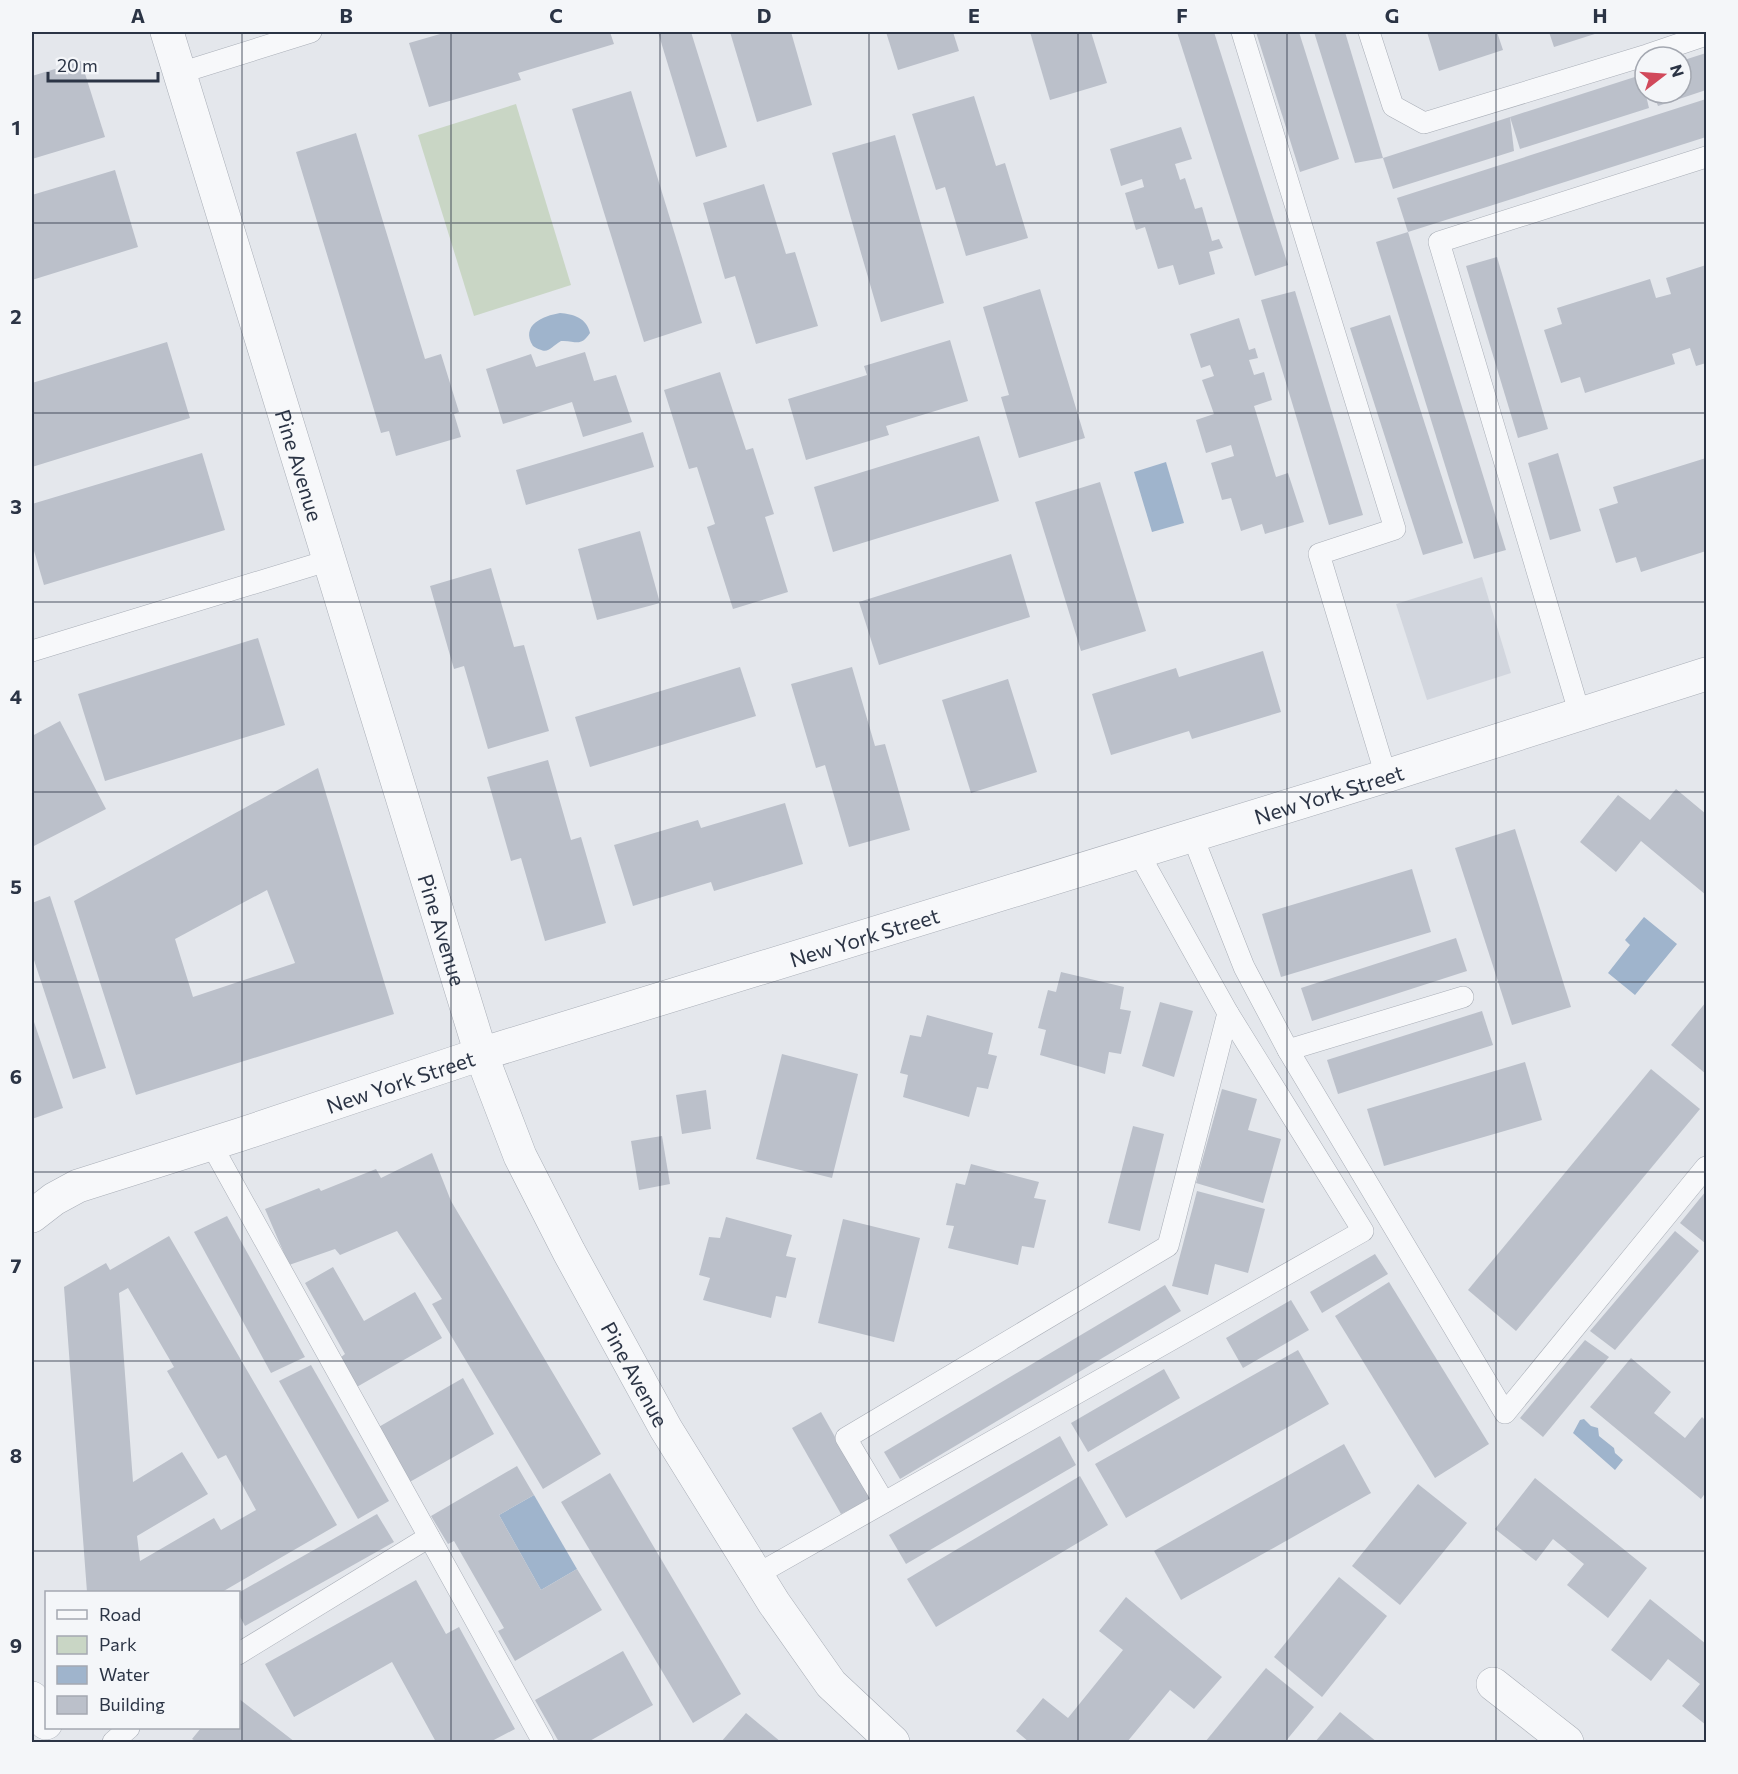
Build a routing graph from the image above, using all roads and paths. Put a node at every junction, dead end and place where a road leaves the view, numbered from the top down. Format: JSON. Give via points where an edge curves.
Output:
{"nodes":[{"id":1,"x":167,"y":32,"type":"edge"},
{"id":2,"x":311,"y":32,"type":"edge"},
{"id":3,"x":1242,"y":32,"type":"edge"},
{"id":4,"x":1369,"y":32,"type":"edge"},
{"id":5,"x":1707,"y":35,"type":"edge"},
{"id":6,"x":180,"y":73,"type":"junction"},
{"id":7,"x":1707,"y":157,"type":"edge"},
{"id":8,"x":330,"y":560,"type":"junction"},
{"id":9,"x":32,"y":651,"type":"edge"},
{"id":10,"x":1707,"y":674,"type":"edge"},
{"id":11,"x":1580,"y":715,"type":"junction"},
{"id":12,"x":1386,"y":776,"type":"junction"},
{"id":13,"x":1191,"y":835,"type":"junction"},
{"id":14,"x":1138,"y":852,"type":"junction"},
{"id":15,"x":1462,"y":997,"type":"dead end"},
{"id":16,"x":1227,"y":1013,"type":"junction"},
{"id":17,"x":1288,"y":1050,"type":"junction"},
{"id":18,"x":481,"y":1054,"type":"junction"},
{"id":19,"x":211,"y":1144,"type":"junction"},
{"id":20,"x":1707,"y":1167,"type":"edge"},
{"id":21,"x":32,"y":1216,"type":"edge"},
{"id":22,"x":884,"y":1502,"type":"junction"},
{"id":23,"x":429,"y":1537,"type":"junction"},
{"id":24,"x":756,"y":1575,"type":"junction"},
{"id":25,"x":240,"y":1653,"type":"edge"},
{"id":26,"x":1493,"y":1684,"type":"dead end"},
{"id":27,"x":32,"y":1698,"type":"edge"},
{"id":28,"x":45,"y":1721,"type":"edge"},
{"id":29,"x":51,"y":1729,"type":"edge"},
{"id":30,"x":128,"y":1729,"type":"edge"},
{"id":31,"x":60,"y":1743,"type":"edge"},
{"id":32,"x":113,"y":1743,"type":"edge"},
{"id":33,"x":543,"y":1743,"type":"edge"},
{"id":34,"x":893,"y":1743,"type":"edge"},
{"id":35,"x":1567,"y":1743,"type":"edge"}],
"edges":[{"from":1,"to":6,"type":"street","name":"Pine Avenue"},
{"from":2,"to":6,"type":"lane"},
{"from":3,"to":12,"type":"lane","via":[[1395,529],[1319,554]]},
{"from":4,"to":5,"type":"lane","via":[[1393,106],[1424,123]]},
{"from":6,"to":8,"type":"street","name":"Pine Avenue"},
{"from":7,"to":11,"type":"lane","via":[[1439,242]]},
{"from":8,"to":9,"type":"lane"},
{"from":8,"to":18,"type":"street","name":"Pine Avenue"},
{"from":10,"to":11,"type":"street","name":"New York Street"},
{"from":11,"to":12,"type":"street","name":"New York Street"},
{"from":12,"to":13,"type":"street","name":"New York Street"},
{"from":13,"to":14,"type":"street","name":"New York Street"},
{"from":13,"to":17,"type":"lane","via":[[1244,967]]},
{"from":14,"to":16,"type":"lane"},
{"from":14,"to":18,"type":"street","name":"New York Street"},
{"from":15,"to":17,"type":"lane"},
{"from":16,"to":22,"type":"lane","via":[[1168,1245],[846,1438]]},
{"from":16,"to":22,"type":"lane","via":[[1363,1231]]},
{"from":17,"to":20,"type":"lane","via":[[1505,1413]]},
{"from":18,"to":19,"type":"street","name":"New York Street"},
{"from":18,"to":24,"type":"street","name":"Pine Avenue","via":[[520,1156],[569,1252],[666,1429]]},
{"from":19,"to":21,"type":"street","name":"New York Street","via":[[78,1186]]},
{"from":19,"to":23,"type":"lane"},
{"from":22,"to":24,"type":"lane"},
{"from":23,"to":25,"type":"lane"},
{"from":23,"to":33,"type":"lane"},
{"from":24,"to":34,"type":"street","name":"Pine Avenue","via":[[831,1684]]},
{"from":26,"to":35,"type":"street"},
{"from":27,"to":28,"type":"street"},
{"from":29,"to":31,"type":"street"},
{"from":30,"to":32,"type":"lane"}]}
